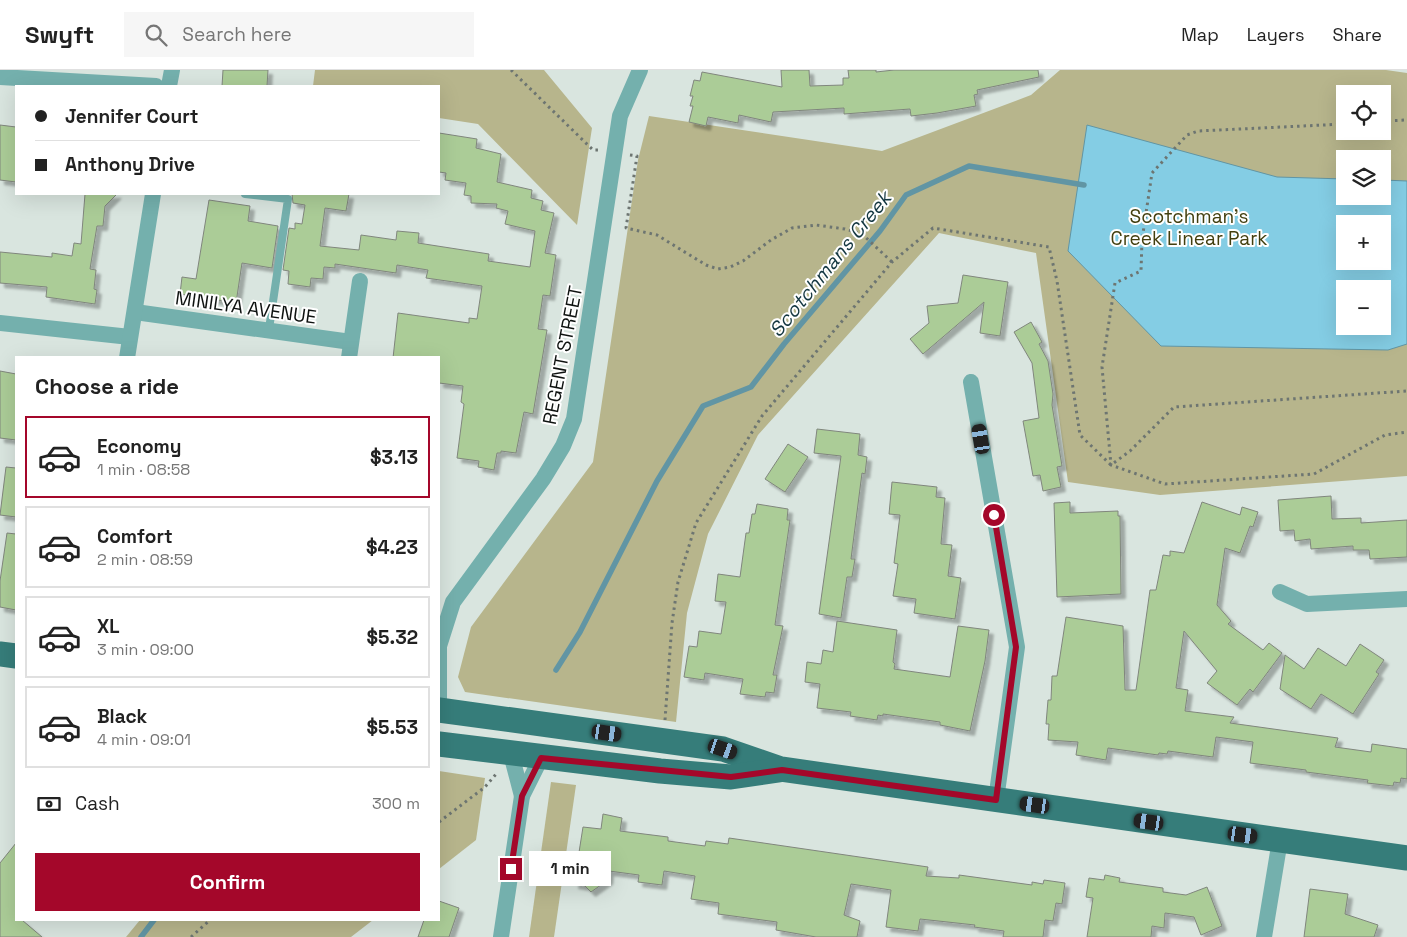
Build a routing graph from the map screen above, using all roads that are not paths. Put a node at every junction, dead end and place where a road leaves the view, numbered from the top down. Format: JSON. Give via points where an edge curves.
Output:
{"nodes":[{"id":1,"x":172,"y":70,"type":"edge"},
{"id":2,"x":640,"y":70,"type":"edge"},
{"id":3,"x":0,"y":77,"type":"edge"},
{"id":4,"x":139,"y":85,"type":"edge"},
{"id":5,"x":169,"y":85,"type":"edge"},
{"id":6,"x":153,"y":195,"type":"edge"},
{"id":7,"x":254,"y":195,"type":"edge"},
{"id":8,"x":360,"y":281,"type":"dead end"},
{"id":9,"x":134,"y":312,"type":"junction"},
{"id":10,"x":0,"y":323,"type":"edge"},
{"id":11,"x":269,"y":329,"type":"junction"},
{"id":12,"x":130,"y":337,"type":"junction"},
{"id":13,"x":350,"y":350,"type":"edge"},
{"id":14,"x":127,"y":356,"type":"edge"},
{"id":15,"x":971,"y":382,"type":"dead end"},
{"id":16,"x":1280,"y":592,"type":"dead end"},
{"id":17,"x":1407,"y":599,"type":"edge"},
{"id":18,"x":440,"y":643,"type":"edge"},
{"id":19,"x":0,"y":654,"type":"edge"},
{"id":20,"x":15,"y":656,"type":"edge"},
{"id":21,"x":440,"y":710,"type":"edge"},
{"id":22,"x":440,"y":744,"type":"edge"},
{"id":23,"x":541,"y":758,"type":"junction"},
{"id":24,"x":513,"y":762,"type":"junction"},
{"id":25,"x":782,"y":770,"type":"junction"},
{"id":26,"x":522,"y":796,"type":"junction"},
{"id":27,"x":996,"y":800,"type":"junction"},
{"id":28,"x":1280,"y":840,"type":"junction"},
{"id":29,"x":1407,"y":858,"type":"edge"},
{"id":30,"x":501,"y":937,"type":"edge"},
{"id":31,"x":1264,"y":937,"type":"edge"}],
"edges":[{"from":1,"to":5,"type":"street"},
{"from":2,"to":18,"type":"street","name":"REGENT STREET","via":[[620,116],[613,152],[574,419],[563,446],[543,479],[454,602]]},
{"from":3,"to":4,"type":"street"},
{"from":6,"to":9,"type":"street"},
{"from":7,"to":11,"type":"lane","via":[[288,199]]},
{"from":8,"to":13,"type":"street"},
{"from":9,"to":11,"type":"street","name":"MINILYA AVENUE"},
{"from":9,"to":12,"type":"street"},
{"from":10,"to":12,"type":"street"},
{"from":11,"to":13,"type":"street","name":"MINILYA AVENUE"},
{"from":12,"to":14,"type":"street"},
{"from":15,"to":27,"type":"street","via":[[1016,647]]},
{"from":16,"to":17,"type":"street","via":[[1307,604]]},
{"from":19,"to":20,"type":"main road"},
{"from":21,"to":25,"type":"main road","via":[[723,749]]},
{"from":22,"to":24,"type":"main road"},
{"from":23,"to":24,"type":"main road"},
{"from":23,"to":25,"type":"main road","via":[[731,777]]},
{"from":23,"to":26,"type":"street"},
{"from":24,"to":26,"type":"street"},
{"from":25,"to":27,"type":"main road"},
{"from":26,"to":30,"type":"street"},
{"from":27,"to":28,"type":"main road"},
{"from":28,"to":29,"type":"main road"},
{"from":28,"to":31,"type":"street"}]}
